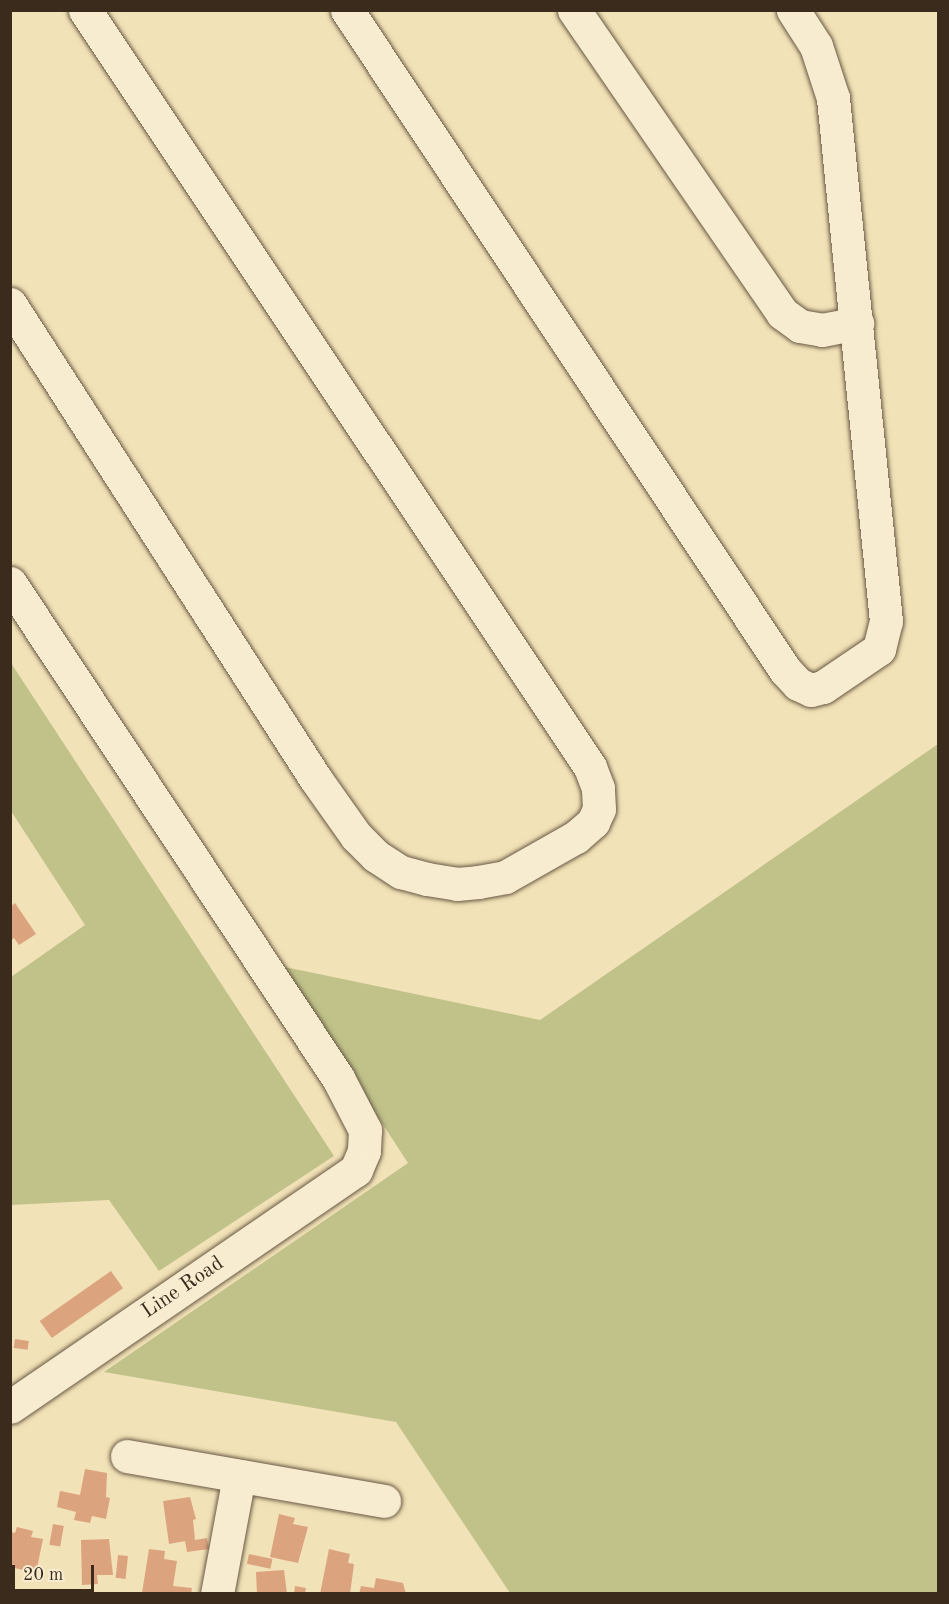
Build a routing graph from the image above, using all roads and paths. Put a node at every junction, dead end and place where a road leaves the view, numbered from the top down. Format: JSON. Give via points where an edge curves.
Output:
{"nodes":[{"id":1,"x":85,"y":10,"type":"edge"},
{"id":2,"x":347,"y":10,"type":"edge"},
{"id":3,"x":574,"y":10,"type":"edge"},
{"id":4,"x":793,"y":10,"type":"edge"},
{"id":5,"x":10,"y":304,"type":"edge"},
{"id":6,"x":857,"y":323,"type":"junction"},
{"id":7,"x":10,"y":583,"type":"edge"},
{"id":8,"x":10,"y":1407,"type":"edge"},
{"id":9,"x":127,"y":1456,"type":"dead end"},
{"id":10,"x":239,"y":1476,"type":"junction"},
{"id":11,"x":384,"y":1501,"type":"dead end"},
{"id":12,"x":217,"y":1593,"type":"edge"}],
"edges":[{"from":1,"to":5,"type":"street","via":[[590,767],[598,788],[598,809],[593,822],[576,837],[505,876],[478,882],[457,884],[427,879],[401,872],[376,856],[356,836],[315,778]]},
{"from":2,"to":6,"type":"street","via":[[786,670],[798,684],[811,690],[823,687],[879,649],[885,637]]},
{"from":3,"to":6,"type":"street","via":[[782,313],[800,326],[822,330]]},
{"from":4,"to":6,"type":"street","via":[[816,46],[833,98]]},
{"from":7,"to":8,"type":"street","name":"Line Road","via":[[347,1094],[365,1130],[364,1151],[356,1170]]},
{"from":9,"to":10,"type":"street"},
{"from":10,"to":11,"type":"street"},
{"from":10,"to":12,"type":"street"}]}
